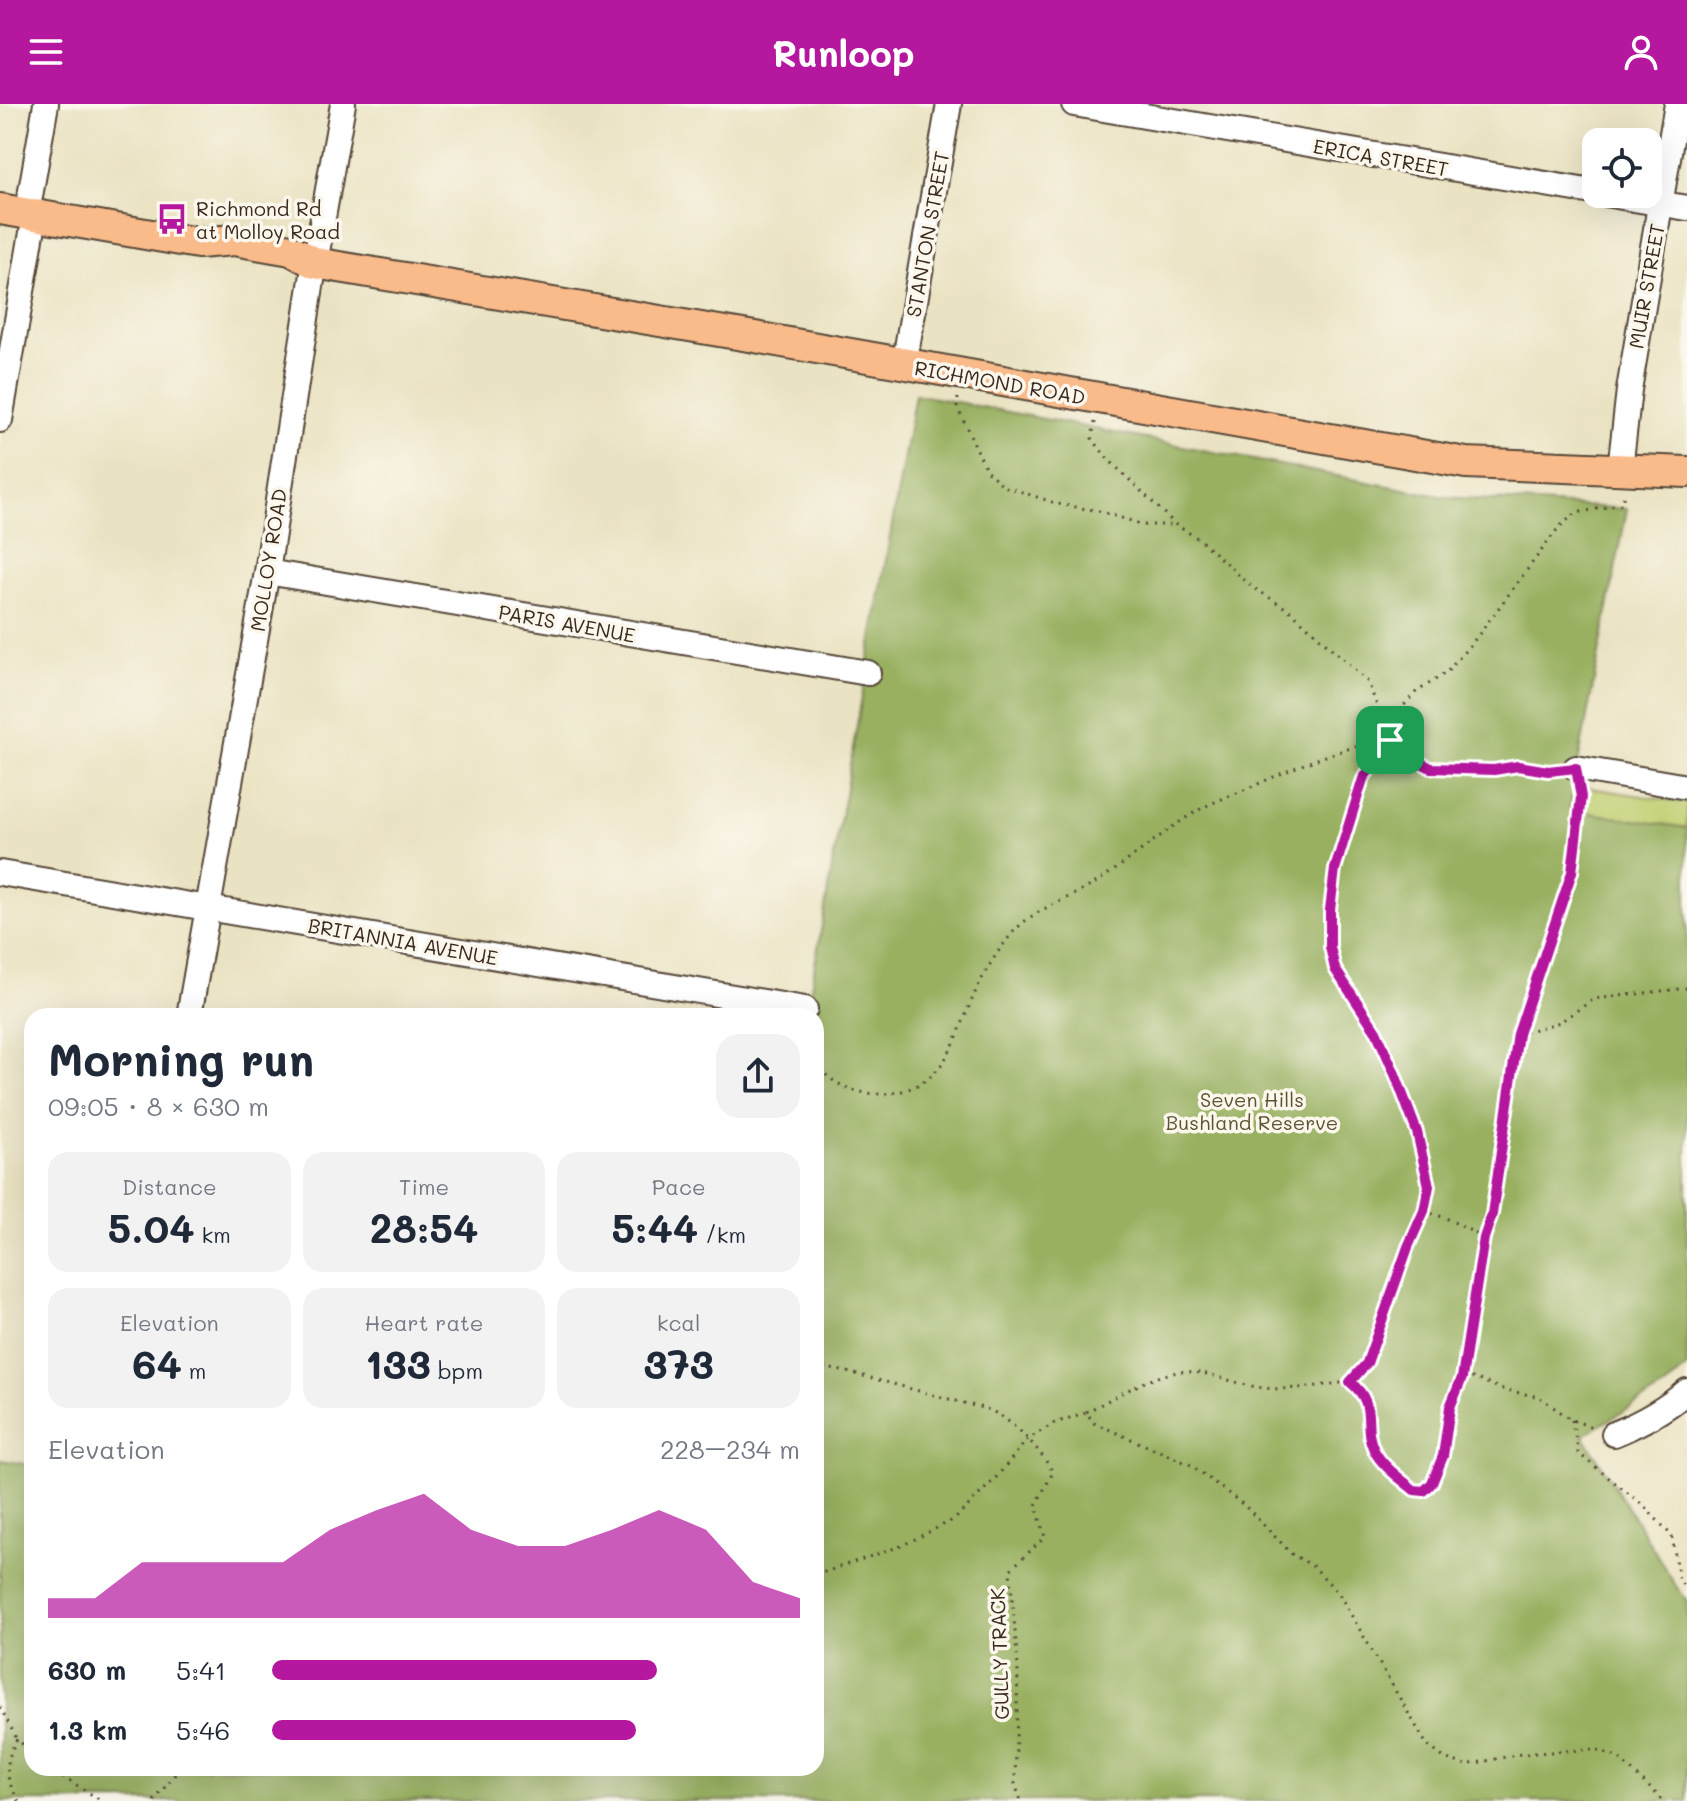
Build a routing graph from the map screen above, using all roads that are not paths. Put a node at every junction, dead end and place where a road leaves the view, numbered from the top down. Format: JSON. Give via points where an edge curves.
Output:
{"nodes":[{"id":1,"x":46,"y":104,"type":"edge"},
{"id":2,"x":343,"y":104,"type":"edge"},
{"id":3,"x":949,"y":104,"type":"edge"},
{"id":4,"x":1074,"y":104,"type":"edge"},
{"id":5,"x":1677,"y":104,"type":"edge"},
{"id":6,"x":1582,"y":192,"type":"edge"},
{"id":7,"x":1662,"y":194,"type":"edge"},
{"id":8,"x":1662,"y":206,"type":"edge"},
{"id":9,"x":1660,"y":208,"type":"edge"},
{"id":10,"x":1687,"y":208,"type":"edge"},
{"id":11,"x":21,"y":213,"type":"edge"},
{"id":12,"x":315,"y":263,"type":"junction"},
{"id":13,"x":904,"y":365,"type":"junction"},
{"id":14,"x":0,"y":420,"type":"edge"},
{"id":15,"x":1620,"y":469,"type":"junction"},
{"id":16,"x":1687,"y":472,"type":"edge"},
{"id":17,"x":267,"y":572,"type":"junction"},
{"id":18,"x":868,"y":673,"type":"dead end"},
{"id":19,"x":1576,"y":768,"type":"road end"},
{"id":20,"x":1687,"y":787,"type":"edge"},
{"id":21,"x":0,"y":873,"type":"edge"},
{"id":22,"x":207,"y":908,"type":"junction"},
{"id":23,"x":190,"y":1008,"type":"edge"},
{"id":24,"x":799,"y":1008,"type":"edge"},
{"id":25,"x":1687,"y":1391,"type":"edge"},
{"id":26,"x":1614,"y":1434,"type":"road end"}],
"edges":[{"from":1,"to":11,"type":"street"},
{"from":2,"to":12,"type":"street","name":"MOLLOY ROAD"},
{"from":3,"to":13,"type":"street","name":"STANTON STREET"},
{"from":4,"to":6,"type":"street","name":"ERICA STREET"},
{"from":5,"to":7,"type":"street","name":"MUIR STREET"},
{"from":8,"to":10,"type":"street","name":"ERICA STREET"},
{"from":9,"to":15,"type":"street","name":"MUIR STREET"},
{"from":11,"to":12,"type":"main road","name":"RICHMOND ROAD","via":[[198,243],[260,263]]},
{"from":11,"to":14,"type":"street"},
{"from":12,"to":13,"type":"main road","name":"RICHMOND ROAD"},
{"from":12,"to":17,"type":"street","name":"MOLLOY ROAD"},
{"from":13,"to":15,"type":"main road","name":"RICHMOND ROAD","via":[[1466,463]]},
{"from":15,"to":16,"type":"main road","name":"RICHMOND ROAD"},
{"from":17,"to":18,"type":"street","name":"PARIS AVENUE"},
{"from":17,"to":22,"type":"street","name":"MOLLOY ROAD"},
{"from":19,"to":20,"type":"street"},
{"from":21,"to":22,"type":"street","name":"BRITANNIA AVENUE"},
{"from":22,"to":23,"type":"street","name":"MOLLOY ROAD"},
{"from":22,"to":24,"type":"street","name":"BRITANNIA AVENUE"},
{"from":25,"to":26,"type":"street","via":[[1643,1422]]}]}
